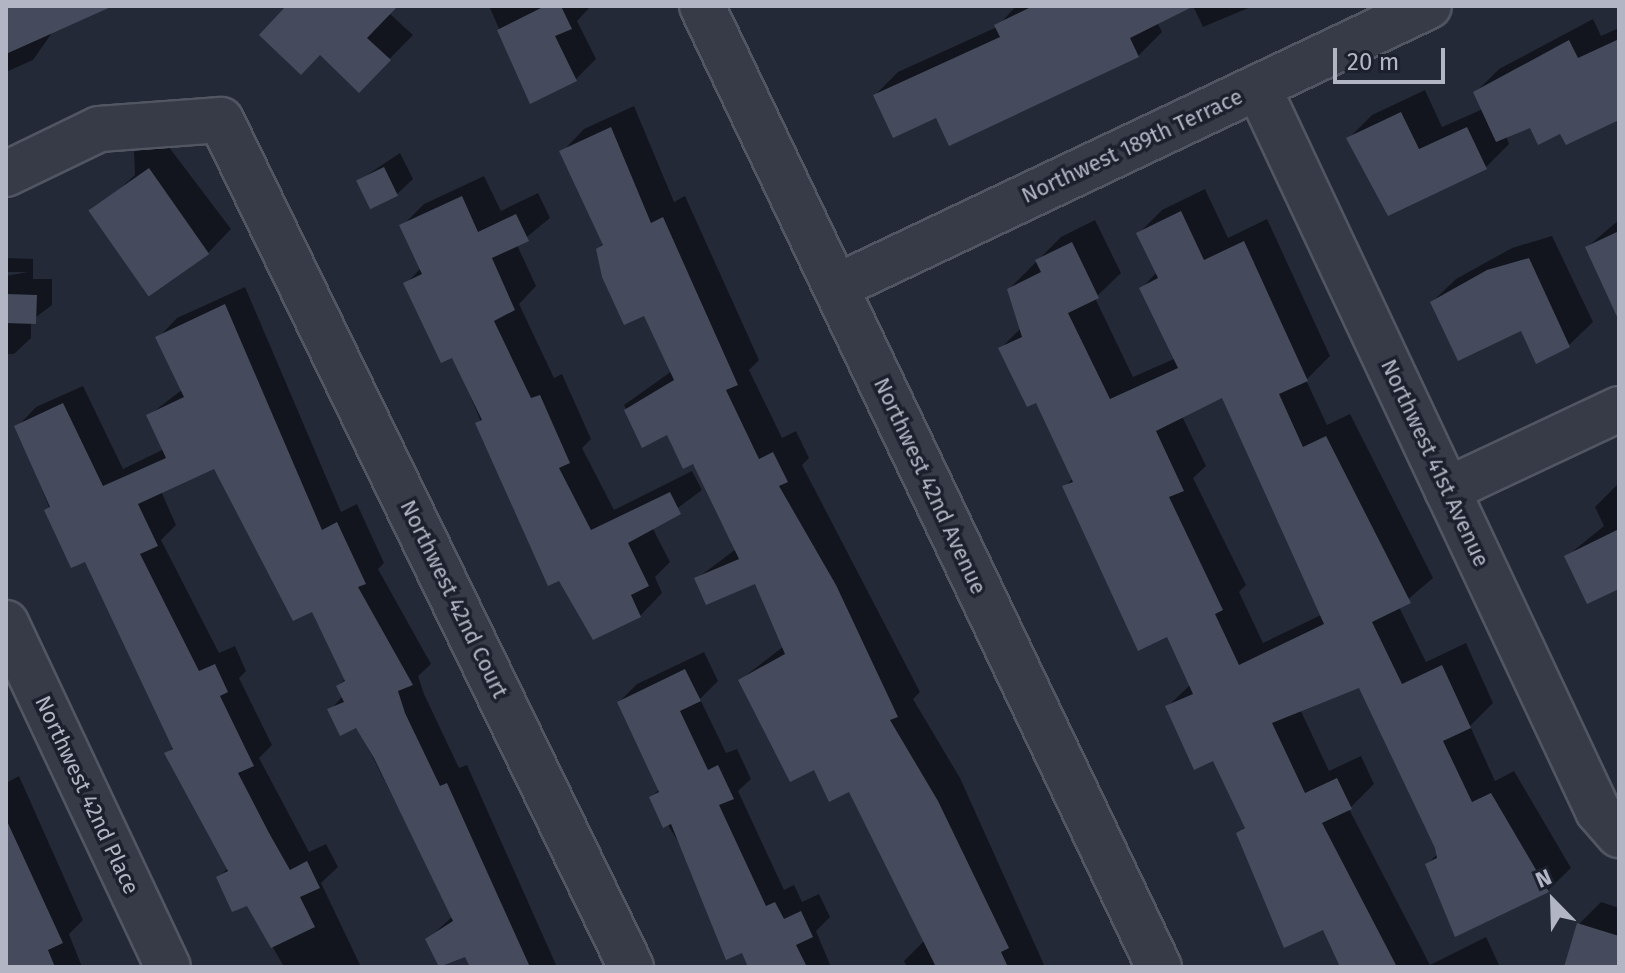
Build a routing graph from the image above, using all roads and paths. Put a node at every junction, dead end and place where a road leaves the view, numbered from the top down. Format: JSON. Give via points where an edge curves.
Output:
{"nodes":[{"id":1,"x":702,"y":6,"type":"edge"},
{"id":2,"x":1429,"y":6,"type":"edge"},
{"id":3,"x":1258,"y":87,"type":"junction"},
{"id":4,"x":6,"y":174,"type":"edge"},
{"id":5,"x":836,"y":287,"type":"junction"},
{"id":6,"x":1619,"y":409,"type":"edge"},
{"id":7,"x":1447,"y":490,"type":"junction"},
{"id":8,"x":6,"y":623,"type":"edge"},
{"id":9,"x":1619,"y":835,"type":"edge"},
{"id":10,"x":168,"y":967,"type":"edge"},
{"id":11,"x":631,"y":967,"type":"edge"},
{"id":12,"x":1159,"y":967,"type":"edge"}],
"edges":[{"from":1,"to":5,"type":"street","name":"Northwest 42nd Avenue"},
{"from":2,"to":3,"type":"street","name":"Northwest 189th Terrace"},
{"from":3,"to":5,"type":"street","name":"Northwest 189th Terrace"},
{"from":3,"to":7,"type":"street","name":"Northwest 41st Avenue"},
{"from":4,"to":11,"type":"street","name":"Northwest 42nd Court","via":[[99,129],[221,120]]},
{"from":5,"to":12,"type":"street","name":"Northwest 42nd Avenue"},
{"from":6,"to":7,"type":"street"},
{"from":7,"to":9,"type":"street","name":"Northwest 41st Avenue","via":[[1598,811]]},
{"from":8,"to":10,"type":"street","name":"Northwest 42nd Place"}]}
